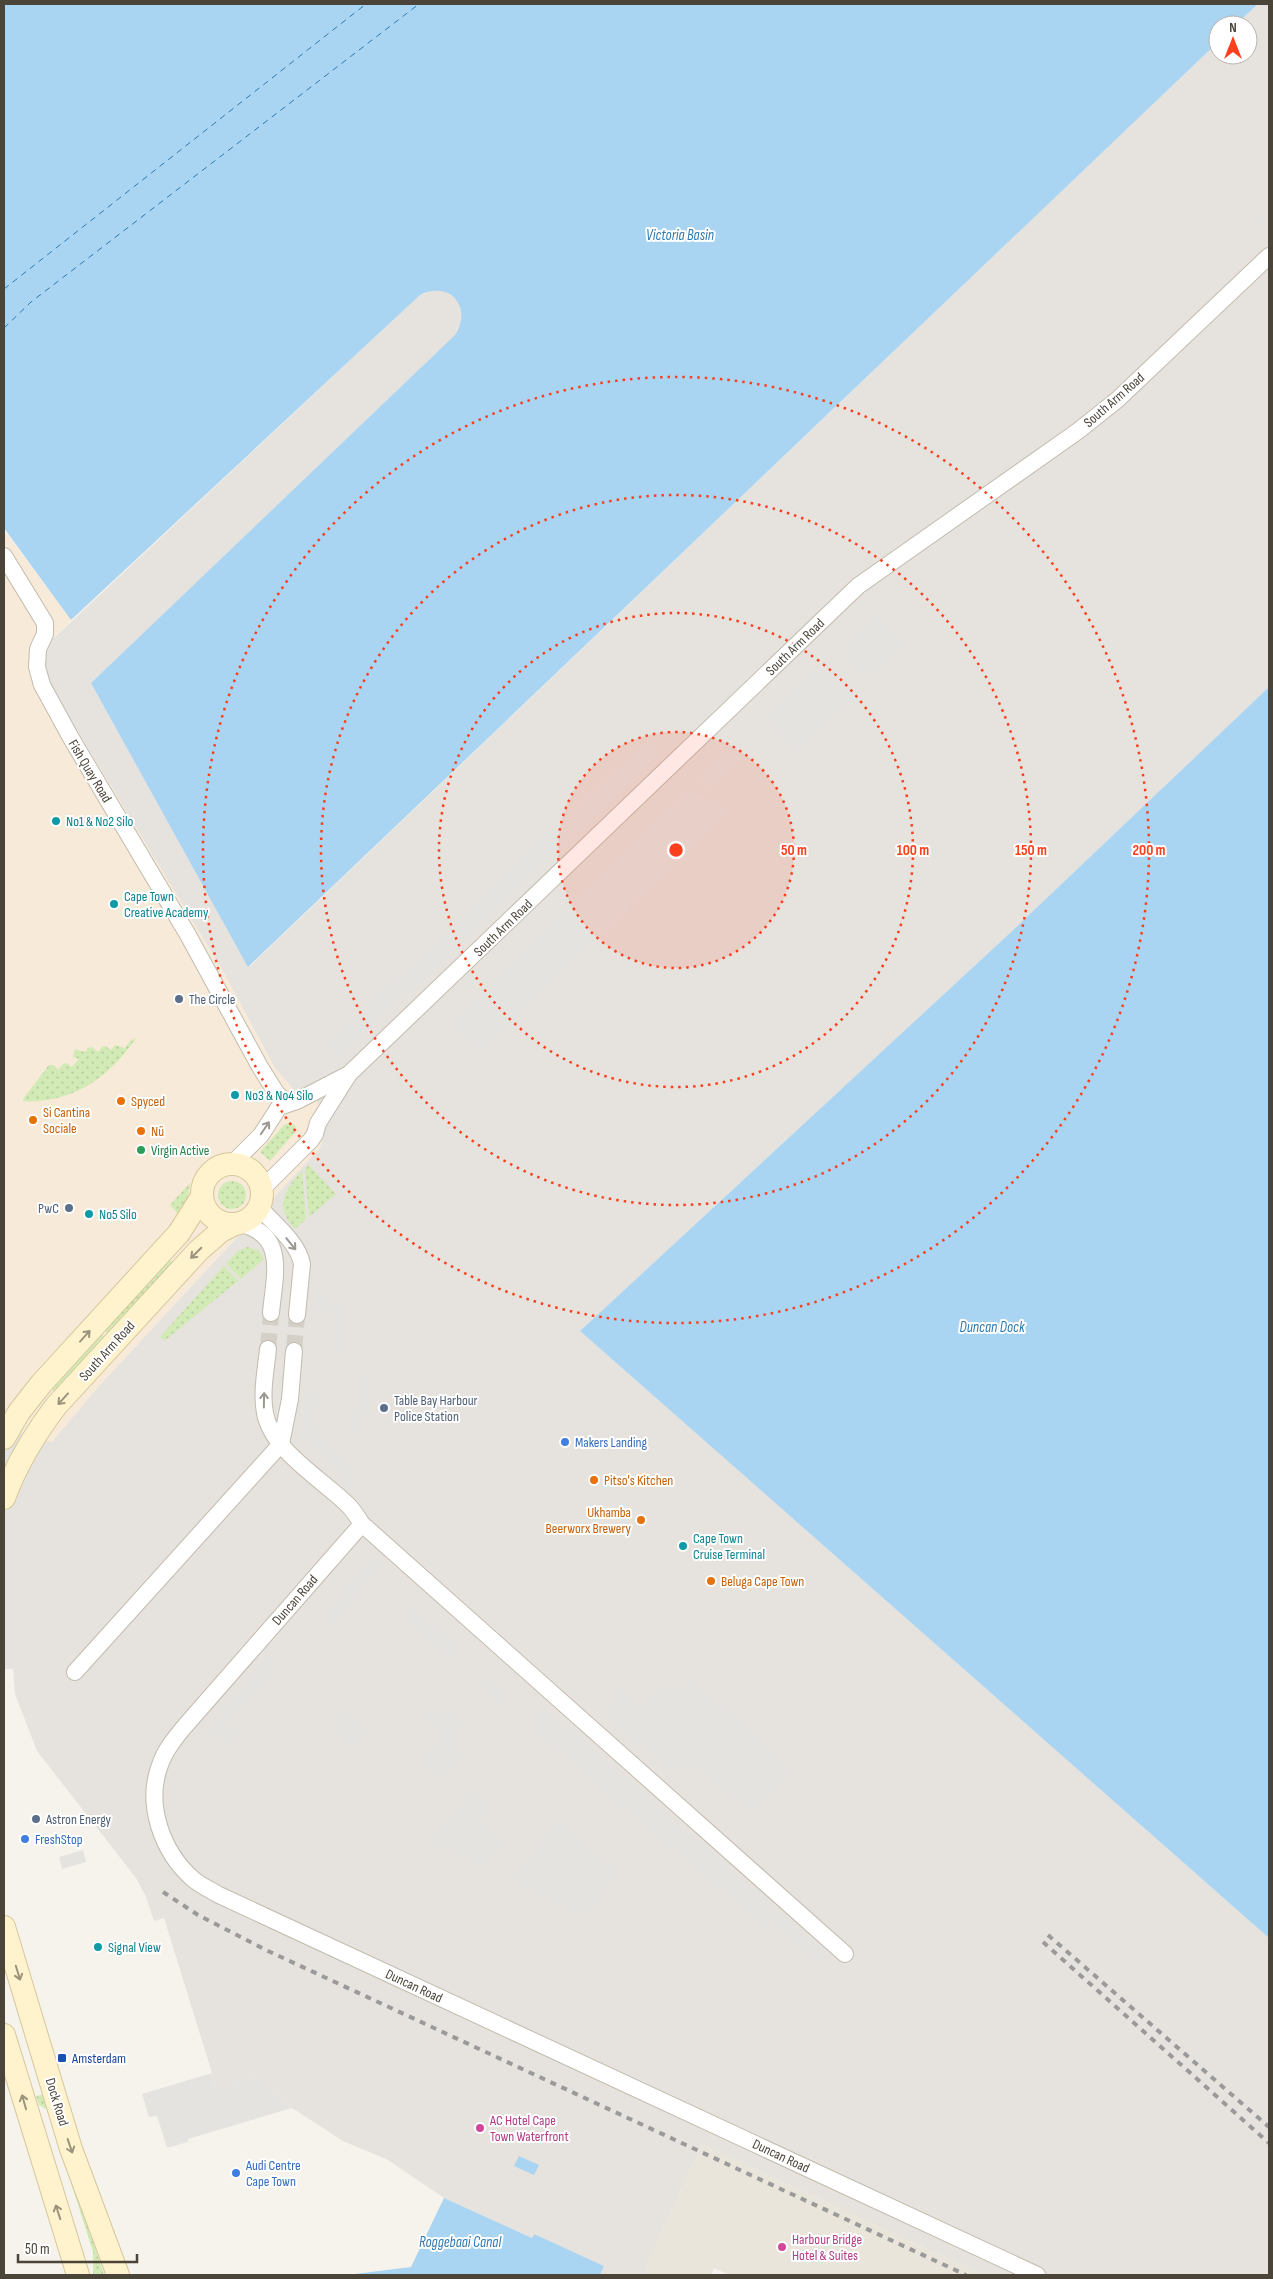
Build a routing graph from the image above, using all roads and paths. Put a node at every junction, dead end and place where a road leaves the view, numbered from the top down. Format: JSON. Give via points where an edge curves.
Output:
{"nodes":[{"id":1,"x":1269,"y":256,"type":"edge"},
{"id":2,"x":4,"y":556,"type":"edge"},
{"id":3,"x":349,"y":1074,"type":"junction"},
{"id":4,"x":295,"y":1101,"type":"junction"},
{"id":5,"x":318,"y":1123,"type":"junction"},
{"id":6,"x":232,"y":1164,"type":"junction"},
{"id":7,"x":201,"y":1198,"type":"junction"},
{"id":8,"x":260,"y":1198,"type":"junction"},
{"id":9,"x":238,"y":1224,"type":"junction"},
{"id":10,"x":271,"y":1313,"type":"tunnel mouth"},
{"id":11,"x":297,"y":1315,"type":"tunnel mouth"},
{"id":12,"x":268,"y":1349,"type":"tunnel mouth"},
{"id":13,"x":294,"y":1351,"type":"tunnel mouth"},
{"id":14,"x":4,"y":1438,"type":"edge"},
{"id":15,"x":281,"y":1444,"type":"junction"},
{"id":16,"x":4,"y":1498,"type":"edge"},
{"id":17,"x":362,"y":1524,"type":"junction"},
{"id":18,"x":75,"y":1672,"type":"dead end"},
{"id":19,"x":4,"y":1927,"type":"edge"},
{"id":20,"x":845,"y":1954,"type":"dead end"},
{"id":21,"x":4,"y":2036,"type":"edge"},
{"id":22,"x":78,"y":2275,"type":"edge"},
{"id":23,"x":118,"y":2275,"type":"edge"},
{"id":24,"x":1037,"y":2275,"type":"edge"}],
"edges":[{"from":1,"to":3,"type":"street","name":"South Arm Road","via":[[1094,419],[858,586]]},
{"from":2,"to":4,"type":"street","name":"Fish Quay Road","via":[[45,623],[37,666],[46,692],[188,935],[260,1067],[277,1094],[286,1101]]},
{"from":3,"to":4,"type":"street","name":"South Arm Road"},
{"from":3,"to":5,"type":"street","name":"South Arm Road"},
{"from":4,"to":5,"type":"street","name":"Fish Quay Road","via":[[304,1102],[312,1108]]},
{"from":6,"to":4,"type":"street","name":"South Arm Road","one_way":true,"via":[[261,1135],[279,1107]]},
{"from":5,"to":8,"type":"street","name":"South Arm Road","via":[[311,1140]]},
{"from":6,"to":7,"type":"street","via":[[209,1174],[204,1181]]},
{"from":6,"to":8,"type":"street","via":[[252,1172],[260,1183]]},
{"from":7,"to":9,"type":"street","via":[[210,1216],[225,1224]]},
{"from":14,"to":7,"type":"street","name":"South Arm Road","one_way":true,"via":[[41,1384],[179,1232]]},
{"from":8,"to":9,"type":"street","via":[[252,1216]]},
{"from":8,"to":11,"type":"street","one_way":true,"via":[[300,1257]]},
{"from":9,"to":10,"type":"street","via":[[257,1229],[274,1249],[276,1264]]},
{"from":9,"to":16,"type":"street","name":"South Arm Road","one_way":true,"via":[[222,1231],[199,1250],[56,1406],[21,1458]]},
{"from":15,"to":12,"type":"street","one_way":true,"via":[[272,1433],[265,1415]]},
{"from":13,"to":15,"type":"street","via":[[290,1399]]},
{"from":15,"to":17,"type":"street","via":[[350,1507]]},
{"from":15,"to":18,"type":"street"},
{"from":17,"to":20,"type":"street"},
{"from":17,"to":24,"type":"street","name":"Duncan Road","via":[[165,1753],[156,1780],[155,1808],[164,1841],[181,1867],[194,1880],[219,1895]]},
{"from":19,"to":23,"type":"street","name":"Dock Road","one_way":true,"via":[[71,2149]]},
{"from":22,"to":21,"type":"street","one_way":true}]}
